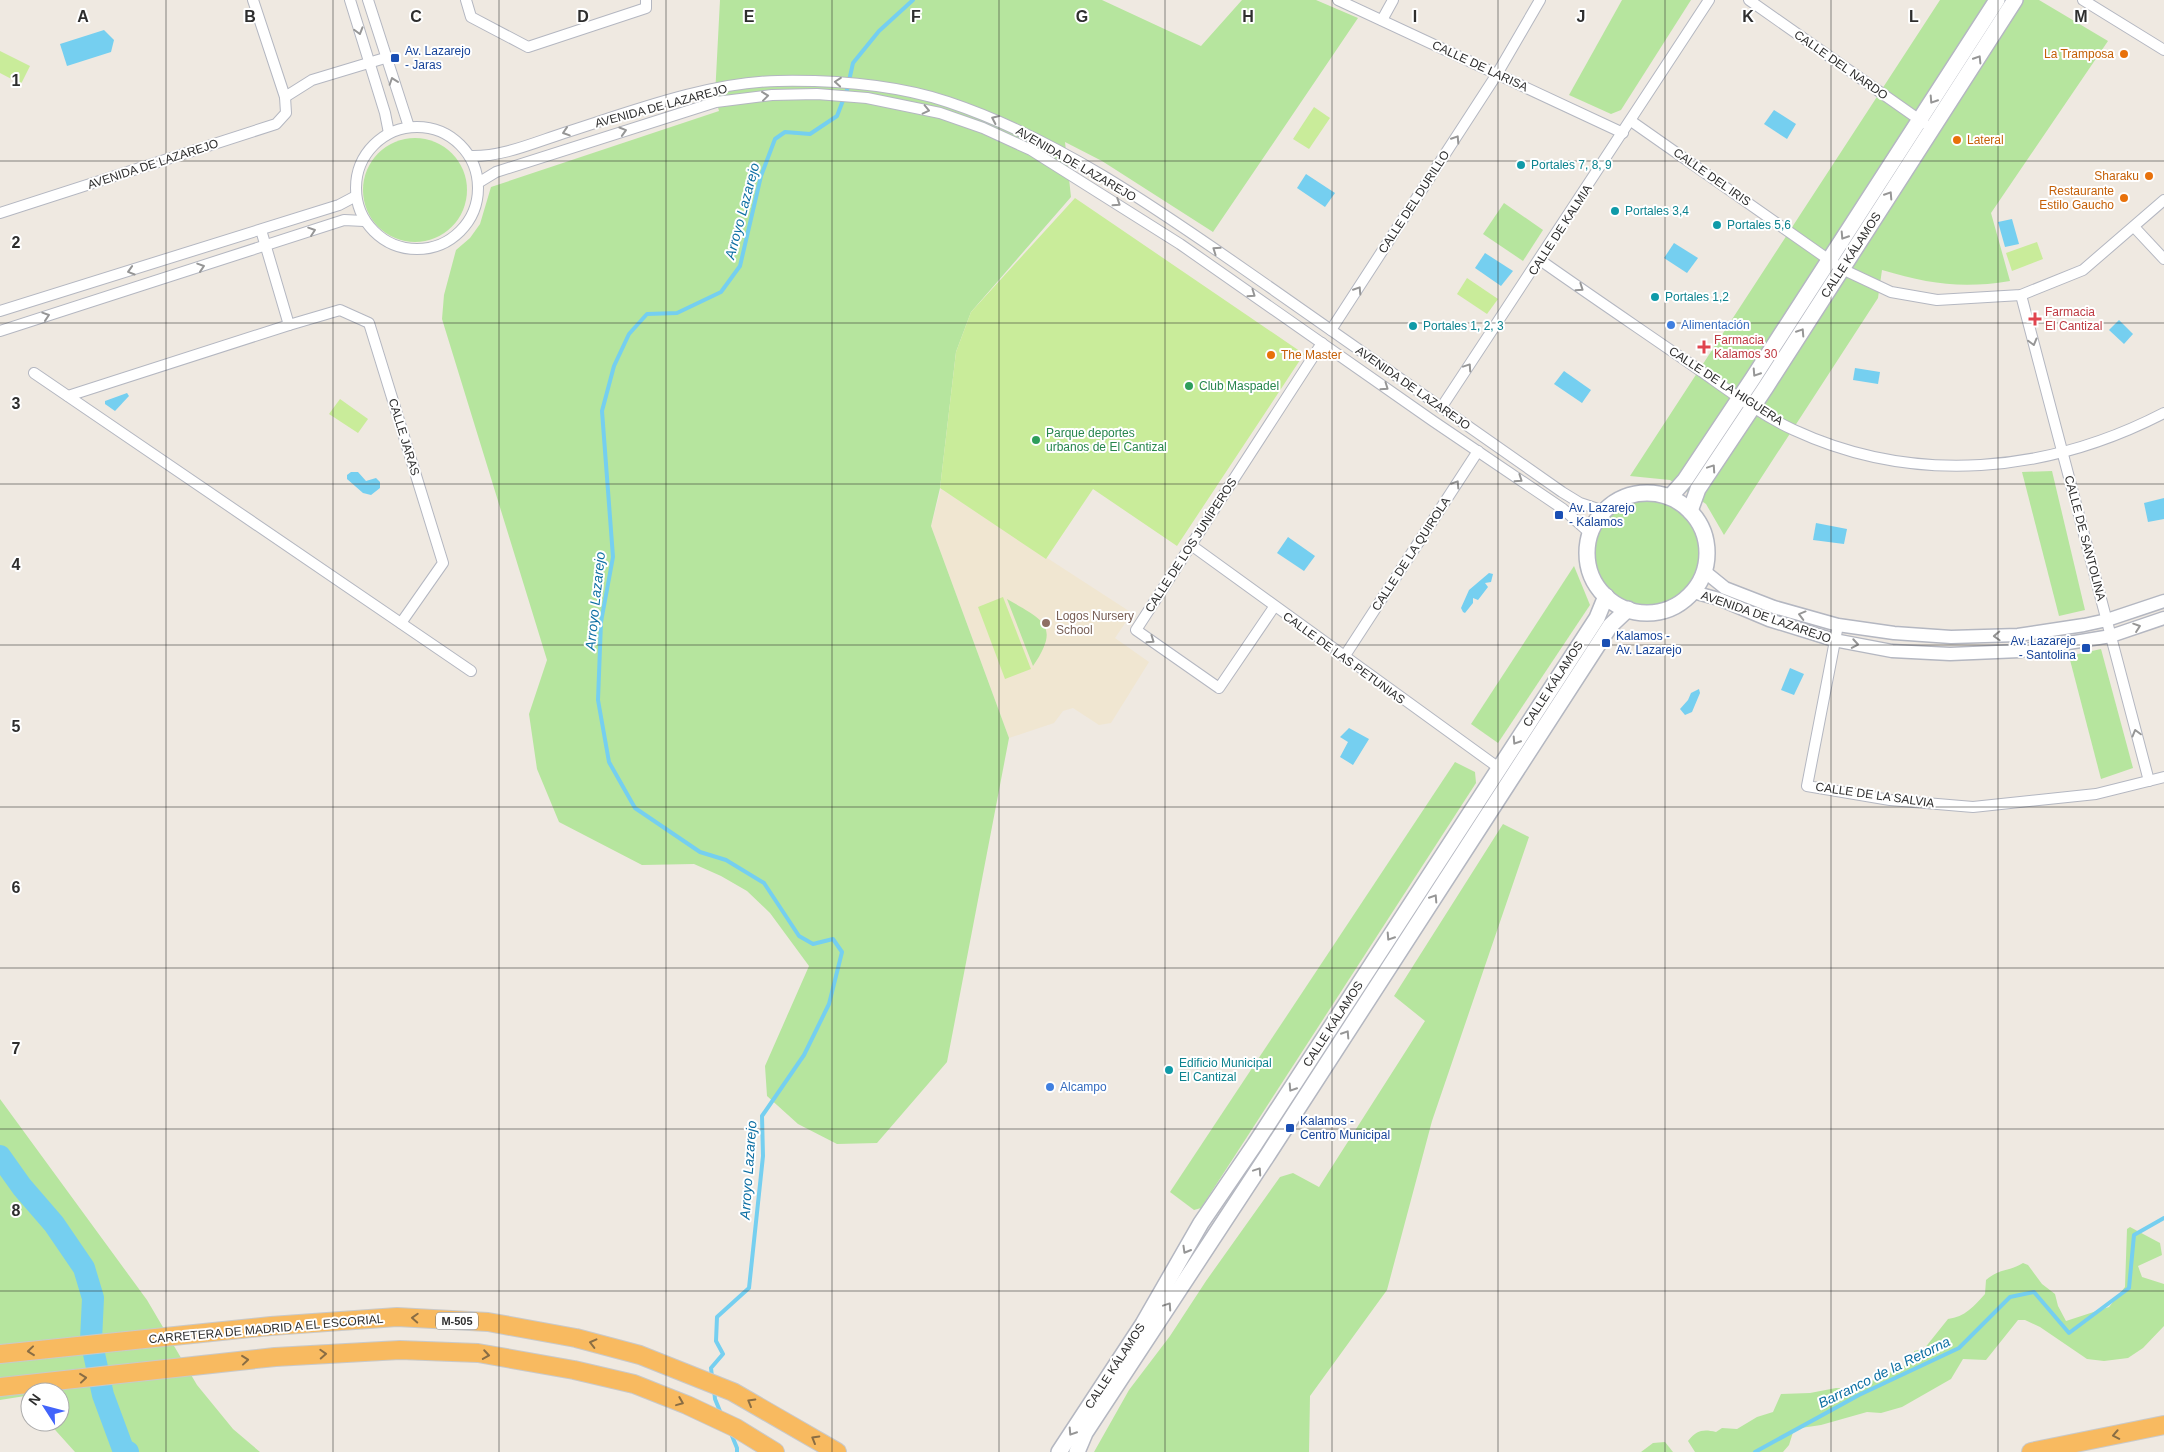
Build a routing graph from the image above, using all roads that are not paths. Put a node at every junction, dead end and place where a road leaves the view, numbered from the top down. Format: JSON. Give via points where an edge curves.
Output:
{"nodes":[{"id":1,"x":253,"y":0,"type":"edge"},
{"id":2,"x":350,"y":0,"type":"edge"},
{"id":3,"x":368,"y":0,"type":"edge"},
{"id":4,"x":466,"y":0,"type":"edge"},
{"id":5,"x":646,"y":0,"type":"edge"},
{"id":6,"x":1338,"y":0,"type":"edge"},
{"id":7,"x":1393,"y":0,"type":"edge"},
{"id":8,"x":1540,"y":0,"type":"edge"},
{"id":9,"x":1709,"y":0,"type":"edge"},
{"id":10,"x":1749,"y":0,"type":"edge"},
{"id":11,"x":1997,"y":0,"type":"edge"},
{"id":12,"x":2015,"y":0,"type":"edge"},
{"id":13,"x":2084,"y":0,"type":"edge"},
{"id":14,"x":1382,"y":20,"type":"junction"},
{"id":15,"x":2164,"y":50,"type":"edge"},
{"id":16,"x":385,"y":58,"type":"junction"},
{"id":17,"x":368,"y":62,"type":"junction"},
{"id":18,"x":1497,"y":74,"type":"junction"},
{"id":19,"x":285,"y":96,"type":"junction"},
{"id":20,"x":1920,"y":120,"type":"junction"},
{"id":21,"x":1631,"y":121,"type":"junction"},
{"id":22,"x":409,"y":127,"type":"junction"},
{"id":23,"x":1934,"y":128,"type":"junction"},
{"id":24,"x":388,"y":133,"type":"junction"},
{"id":25,"x":1623,"y":133,"type":"junction"},
{"id":26,"x":470,"y":156,"type":"junction"},
{"id":27,"x":478,"y":183,"type":"junction"},
{"id":28,"x":356,"y":196,"type":"junction"},
{"id":29,"x":2164,"y":200,"type":"edge"},
{"id":30,"x":0,"y":213,"type":"edge"},
{"id":31,"x":364,"y":221,"type":"junction"},
{"id":32,"x":2135,"y":228,"type":"junction"},
{"id":33,"x":261,"y":230,"type":"junction"},
{"id":34,"x":266,"y":247,"type":"junction"},
{"id":35,"x":1828,"y":259,"type":"junction"},
{"id":36,"x":2164,"y":259,"type":"edge"},
{"id":37,"x":1540,"y":260,"type":"junction"},
{"id":38,"x":1842,"y":269,"type":"junction"},
{"id":39,"x":2021,"y":294,"type":"junction"},
{"id":40,"x":0,"y":311,"type":"edge"},
{"id":41,"x":288,"y":325,"type":"junction"},
{"id":42,"x":1331,"y":330,"type":"junction"},
{"id":43,"x":0,"y":331,"type":"edge"},
{"id":44,"x":1322,"y":343,"type":"junction"},
{"id":45,"x":34,"y":373,"type":"dead end"},
{"id":46,"x":68,"y":396,"type":"junction"},
{"id":47,"x":1740,"y":397,"type":"junction"},
{"id":48,"x":1753,"y":406,"type":"junction"},
{"id":49,"x":1441,"y":408,"type":"junction"},
{"id":50,"x":2164,"y":413,"type":"edge"},
{"id":51,"x":1478,"y":452,"type":"junction"},
{"id":52,"x":2063,"y":454,"type":"junction"},
{"id":53,"x":1670,"y":497,"type":"junction"},
{"id":54,"x":1604,"y":511,"type":"junction"},
{"id":55,"x":1690,"y":511,"type":"junction"},
{"id":56,"x":1591,"y":534,"type":"junction"},
{"id":57,"x":1191,"y":546,"type":"junction"},
{"id":58,"x":1704,"y":571,"type":"junction"},
{"id":59,"x":1692,"y":592,"type":"junction"},
{"id":60,"x":1606,"y":596,"type":"junction"},
{"id":61,"x":2164,"y":601,"type":"edge"},
{"id":62,"x":1274,"y":607,"type":"junction"},
{"id":63,"x":1628,"y":610,"type":"junction"},
{"id":64,"x":2164,"y":618,"type":"edge"},
{"id":65,"x":2107,"y":620,"type":"junction"},
{"id":66,"x":401,"y":623,"type":"junction"},
{"id":67,"x":1838,"y":625,"type":"junction"},
{"id":68,"x":2111,"y":636,"type":"junction"},
{"id":69,"x":1834,"y":640,"type":"junction"},
{"id":70,"x":1344,"y":657,"type":"junction"},
{"id":71,"x":471,"y":671,"type":"dead end"},
{"id":72,"x":1499,"y":768,"type":"junction"},
{"id":73,"x":2164,"y":777,"type":"edge"},
{"id":74,"x":2149,"y":781,"type":"junction"},
{"id":75,"x":0,"y":1354,"type":"edge"},
{"id":76,"x":0,"y":1387,"type":"edge"},
{"id":77,"x":2164,"y":1425,"type":"edge"},
{"id":78,"x":774,"y":1452,"type":"edge"},
{"id":79,"x":837,"y":1452,"type":"edge"},
{"id":80,"x":1059,"y":1452,"type":"edge"},
{"id":81,"x":1076,"y":1452,"type":"edge"},
{"id":82,"x":2031,"y":1452,"type":"edge"}],
"edges":[{"from":1,"to":19,"type":"street","name":"AVENIDA DE LAZAREJO"},
{"from":2,"to":17,"type":"street","one_way":true},
{"from":3,"to":16,"type":"street"},
{"from":4,"to":5,"type":"street","via":[[471,17],[528,47],[646,8]]},
{"from":6,"to":14,"type":"street","name":"CALLE DE LARISA"},
{"from":7,"to":14,"type":"street"},
{"from":8,"to":18,"type":"street","name":"CALLE DEL DURILLO"},
{"from":9,"to":21,"type":"street","name":"CALLE DE KALMIA"},
{"from":10,"to":20,"type":"street","name":"CALLE DEL NARDO"},
{"from":11,"to":20,"type":"main road","name":"CALLE KÁLAMOS","one_way":true},
{"from":23,"to":12,"type":"main road","name":"CALLE KÁLAMOS","one_way":true},
{"from":13,"to":15,"type":"street"},
{"from":14,"to":18,"type":"street","name":"CALLE DE LARISA"},
{"from":16,"to":17,"type":"street"},
{"from":22,"to":16,"type":"street","one_way":true},
{"from":17,"to":19,"type":"street","via":[[312,80]]},
{"from":17,"to":24,"type":"street","via":[[385,113]]},
{"from":18,"to":25,"type":"street","name":"CALLE DE LARISA"},
{"from":42,"to":18,"type":"street","name":"CALLE DEL DURILLO","one_way":true},
{"from":19,"to":30,"type":"street","name":"AVENIDA DE LAZAREJO","via":[[286,113],[276,124]]},
{"from":20,"to":23,"type":"street","name":"CALLE DEL NARDO"},
{"from":20,"to":35,"type":"main road","name":"CALLE KÁLAMOS","one_way":true},
{"from":21,"to":25,"type":"street","name":"CALLE DE KALMIA"},
{"from":21,"to":35,"type":"street","name":"CALLE DEL IRIS"},
{"from":22,"to":24,"type":"street"},
{"from":22,"to":26,"type":"street","via":[[437,130],[450,136]]},
{"from":38,"to":23,"type":"main road","name":"CALLE KÁLAMOS","one_way":true},
{"from":24,"to":28,"type":"street","via":[[366,153],[359,166]]},
{"from":25,"to":37,"type":"street","name":"CALLE DE KALMIA"},
{"from":26,"to":27,"type":"street"},
{"from":42,"to":26,"type":"street","name":"AVENIDA DE LAZAREJO","one_way":true,"via":[[1188,231],[1039,140],[944,100],[869,85],[818,80],[771,81],[714,89],[490,157]]},
{"from":27,"to":31,"type":"street","via":[[478,200],[468,222],[451,240],[436,247],[420,250],[388,243]]},
{"from":27,"to":44,"type":"street","name":"AVENIDA DE LAZAREJO","one_way":true,"via":[[496,172],[716,102],[772,95],[868,98],[940,113],[1031,150],[1180,244]]},
{"from":28,"to":31,"type":"street"},
{"from":28,"to":33,"type":"street","via":[[339,205]]},
{"from":29,"to":32,"type":"street","name":"CALLE DEL IRIS"},
{"from":34,"to":31,"type":"street","one_way":true,"via":[[344,220]]},
{"from":32,"to":36,"type":"street"},
{"from":32,"to":39,"type":"street","name":"CALLE DEL IRIS","via":[[2084,270]]},
{"from":33,"to":34,"type":"street"},
{"from":33,"to":40,"type":"street","one_way":true},
{"from":34,"to":41,"type":"street"},
{"from":43,"to":34,"type":"street","one_way":true},
{"from":35,"to":38,"type":"street","name":"CALLE DEL IRIS"},
{"from":35,"to":47,"type":"main road","name":"CALLE KÁLAMOS","one_way":true},
{"from":37,"to":47,"type":"street","name":"CALLE DE LA HIGUERA","one_way":true},
{"from":49,"to":37,"type":"street","name":"CALLE DE KALMIA","one_way":true},
{"from":38,"to":39,"type":"street","name":"CALLE DEL IRIS","via":[[1891,292],[1937,300]]},
{"from":48,"to":38,"type":"main road","name":"CALLE KÁLAMOS","one_way":true},
{"from":39,"to":52,"type":"street","name":"CALLE DE SANTOLINA","one_way":true},
{"from":41,"to":46,"type":"street","name":"CALLE JARAS"},
{"from":41,"to":66,"type":"street","name":"CALLE JARAS","via":[[340,310],[369,323],[443,563]]},
{"from":42,"to":49,"type":"street","name":"AVENIDA DE LAZAREJO"},
{"from":44,"to":51,"type":"street","name":"AVENIDA DE LAZAREJO","one_way":true},
{"from":44,"to":57,"type":"street","name":"CALLE DE LOS JUNÍPEROS"},
{"from":45,"to":46,"type":"street"},
{"from":46,"to":66,"type":"street"},
{"from":47,"to":48,"type":"street","name":"CALLE DE LA HIGUERA"},
{"from":47,"to":53,"type":"main road","name":"CALLE KÁLAMOS","via":[[1685,480]]},
{"from":48,"to":52,"type":"street","name":"CALLE DE LA HIGUERA","via":[[1794,430],[1868,457],[1944,466],[1992,465]]},
{"from":55,"to":48,"type":"main road","name":"CALLE KÁLAMOS","one_way":true,"via":[[1698,489]]},
{"from":49,"to":54,"type":"street","name":"AVENIDA DE LAZAREJO","via":[[1580,503]]},
{"from":50,"to":52,"type":"street","name":"CALLE DE LA HIGUERA","via":[[2126,433]]},
{"from":51,"to":56,"type":"street","name":"AVENIDA DE LAZAREJO","one_way":true,"via":[[1568,512]]},
{"from":70,"to":51,"type":"street","name":"CALLE DE LA QUIROLA","one_way":true},
{"from":52,"to":65,"type":"street","name":"CALLE DE SANTOLINA"},
{"from":53,"to":54,"type":"main road","via":[[1649,493],[1628,496]]},
{"from":53,"to":55,"type":"main road"},
{"from":54,"to":56,"type":"main road"},
{"from":55,"to":58,"type":"main road","via":[[1706,539]]},
{"from":56,"to":60,"type":"main road","via":[[1588,560],[1591,574]]},
{"from":57,"to":62,"type":"street","name":"CALLE DE LAS PETUNIAS"},
{"from":57,"to":62,"type":"street","name":"CALLE DE LOS JUNÍPEROS","one_way":true,"via":[[1136,630],[1219,688]]},
{"from":58,"to":59,"type":"main road"},
{"from":67,"to":58,"type":"street","name":"AVENIDA DE LAZAREJO","one_way":true,"via":[[1774,607],[1725,588]]},
{"from":59,"to":63,"type":"main road","via":[[1676,605],[1656,612]]},
{"from":59,"to":69,"type":"street","name":"AVENIDA DE LAZAREJO"},
{"from":60,"to":63,"type":"main road"},
{"from":60,"to":72,"type":"main road","name":"CALLE KÁLAMOS","one_way":true,"via":[[1597,618]]},
{"from":61,"to":65,"type":"street","name":"AVENIDA DE LAZAREJO"},
{"from":62,"to":70,"type":"street","name":"CALLE DE LAS PETUNIAS"},
{"from":81,"to":63,"type":"main road","name":"CALLE KÁLAMOS","one_way":true,"via":[[1085,1433],[1610,626]]},
{"from":68,"to":64,"type":"street","name":"AVENIDA DE LAZAREJO","one_way":true},
{"from":65,"to":67,"type":"street","name":"AVENIDA DE LAZAREJO","one_way":true,"via":[[2018,636],[1894,634]]},
{"from":65,"to":68,"type":"street","name":"CALLE DE SANTOLINA"},
{"from":66,"to":71,"type":"street"},
{"from":67,"to":69,"type":"street","name":"CALLE DE LA SALVIA"},
{"from":69,"to":68,"type":"street","name":"AVENIDA DE LAZAREJO","one_way":true,"via":[[1892,651],[1950,654],[2020,652]]},
{"from":74,"to":68,"type":"street","name":"CALLE DE SANTOLINA","one_way":true},
{"from":69,"to":74,"type":"street","name":"CALLE DE LA SALVIA","via":[[1807,786],[1890,800],[1974,807],[2096,794]]},
{"from":70,"to":72,"type":"street","name":"CALLE DE LAS PETUNIAS"},
{"from":72,"to":80,"type":"main road","name":"CALLE KÁLAMOS","one_way":true,"via":[[1201,1223],[1143,1324]]},
{"from":73,"to":74,"type":"street","name":"CALLE DE LA SALVIA"},
{"from":79,"to":75,"type":"highway","name":"CARRETERA DE MADRID A EL ESCORIAL","number":"M-505","one_way":true,"via":[[734,1392],[640,1355],[576,1338],[488,1322],[397,1318],[271,1326]]},
{"from":76,"to":78,"type":"highway","one_way":true,"via":[[275,1357],[400,1350],[478,1353],[634,1384],[736,1428]]},
{"from":77,"to":82,"type":"highway","one_way":true}]}
